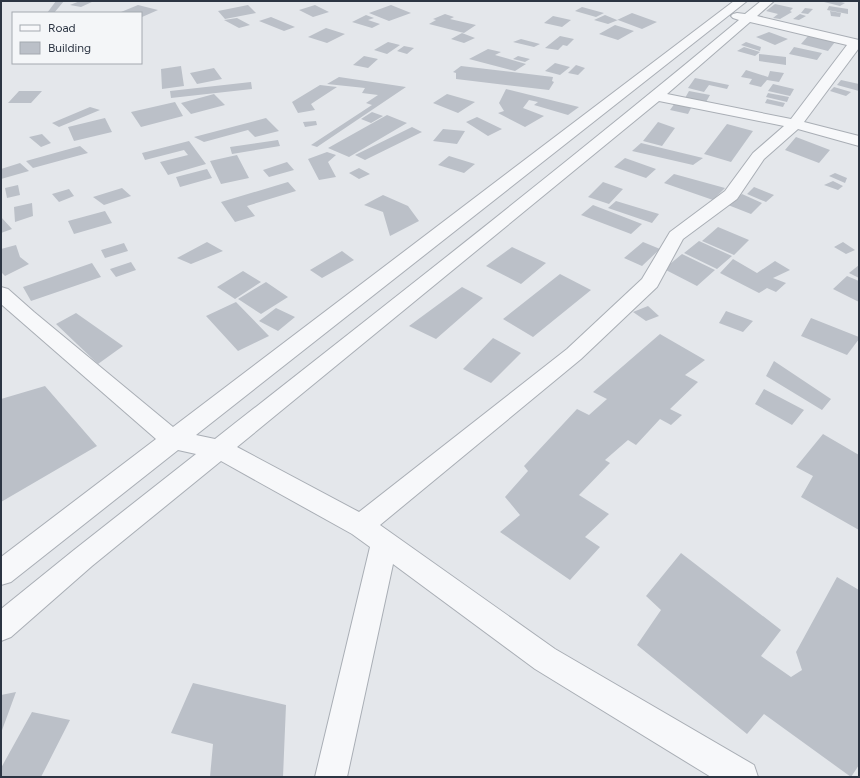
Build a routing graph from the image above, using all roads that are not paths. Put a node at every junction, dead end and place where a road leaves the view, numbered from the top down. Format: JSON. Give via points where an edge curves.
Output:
{"nodes":[{"id":1,"x":768,"y":1,"type":"edge"},
{"id":2,"x":744,"y":9,"type":"edge"},
{"id":3,"x":857,"y":43,"type":"edge"},
{"id":4,"x":656,"y":96,"type":"junction"},
{"id":5,"x":795,"y":124,"type":"junction"},
{"id":6,"x":859,"y":141,"type":"edge"},
{"id":7,"x":1,"y":293,"type":"edge"},
{"id":8,"x":172,"y":440,"type":"junction"},
{"id":9,"x":220,"y":449,"type":"junction"},
{"id":10,"x":360,"y":526,"type":"junction"},
{"id":11,"x":384,"y":543,"type":"junction"},
{"id":12,"x":1,"y":573,"type":"edge"},
{"id":13,"x":1,"y":627,"type":"edge"},
{"id":14,"x":331,"y":777,"type":"edge"},
{"id":15,"x":742,"y":777,"type":"edge"}],
"edges":[{"from":1,"to":2,"type":"street"},
{"from":2,"to":3,"type":"street"},
{"from":2,"to":4,"type":"street"},
{"from":2,"to":8,"type":"street","via":[[725,13]]},
{"from":3,"to":5,"type":"street"},
{"from":4,"to":5,"type":"street"},
{"from":4,"to":9,"type":"street"},
{"from":5,"to":6,"type":"street"},
{"from":5,"to":10,"type":"street","via":[[758,156],[731,195],[676,236],[650,283],[574,354]]},
{"from":7,"to":8,"type":"street"},
{"from":8,"to":9,"type":"street"},
{"from":8,"to":12,"type":"street"},
{"from":9,"to":10,"type":"street"},
{"from":9,"to":13,"type":"street"},
{"from":10,"to":11,"type":"street"},
{"from":11,"to":14,"type":"street"},
{"from":11,"to":15,"type":"street","via":[[545,659]]}]}
